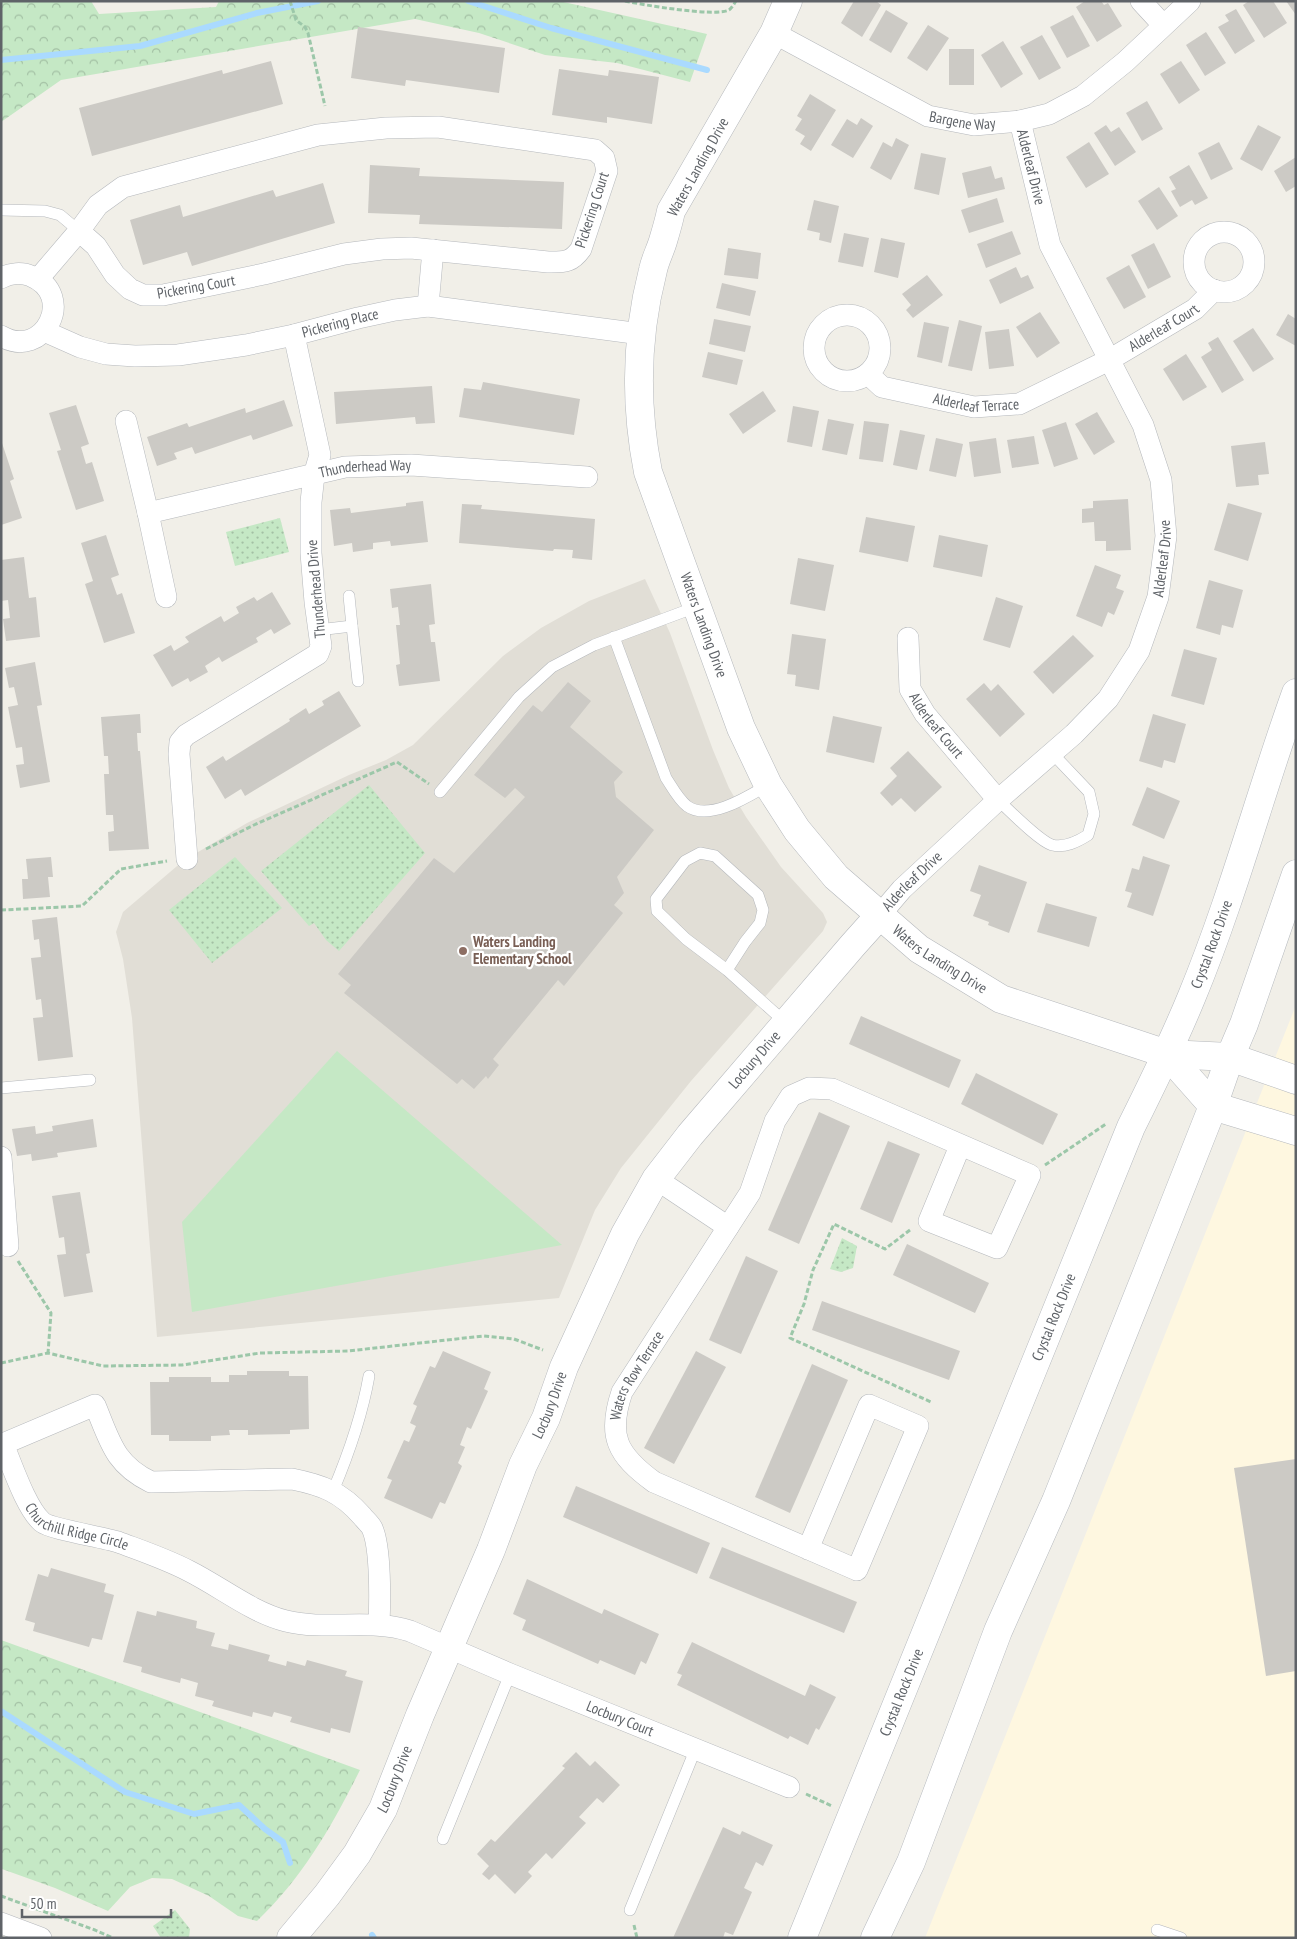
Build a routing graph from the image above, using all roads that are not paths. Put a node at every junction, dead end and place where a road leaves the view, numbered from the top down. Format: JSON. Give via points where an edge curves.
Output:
{"nodes":[{"id":1,"x":788,"y":1,"type":"edge"},
{"id":2,"x":1141,"y":1,"type":"edge"},
{"id":3,"x":1190,"y":1,"type":"edge"},
{"id":4,"x":1163,"y":25,"type":"junction"},
{"id":5,"x":774,"y":33,"type":"junction"},
{"id":6,"x":1020,"y":121,"type":"junction"},
{"id":7,"x":1,"y":210,"type":"edge"},
{"id":8,"x":79,"y":231,"type":"junction"},
{"id":9,"x":433,"y":250,"type":"junction"},
{"id":10,"x":1,"y":278,"type":"edge"},
{"id":11,"x":38,"y":279,"type":"junction"},
{"id":12,"x":1214,"y":290,"type":"dead end"},
{"id":13,"x":428,"y":306,"type":"junction"},
{"id":14,"x":44,"y":331,"type":"junction"},
{"id":15,"x":641,"y":334,"type":"junction"},
{"id":16,"x":294,"y":335,"type":"junction"},
{"id":17,"x":1,"y":336,"type":"edge"},
{"id":18,"x":1109,"y":360,"type":"junction"},
{"id":19,"x":868,"y":374,"type":"dead end"},
{"id":20,"x":126,"y":421,"type":"dead end"},
{"id":21,"x":314,"y":475,"type":"junction"},
{"id":22,"x":587,"y":477,"type":"dead end"},
{"id":23,"x":148,"y":513,"type":"junction"},
{"id":24,"x":166,"y":596,"type":"dead end"},
{"id":25,"x":349,"y":596,"type":"dead end"},
{"id":26,"x":696,"y":607,"type":"junction"},
{"id":27,"x":352,"y":626,"type":"junction"},
{"id":28,"x":318,"y":630,"type":"junction"},
{"id":29,"x":614,"y":637,"type":"junction"},
{"id":30,"x":908,"y":638,"type":"dead end"},
{"id":31,"x":358,"y":681,"type":"dead end"},
{"id":32,"x":1296,"y":693,"type":"edge"},
{"id":33,"x":1052,"y":753,"type":"junction"},
{"id":34,"x":768,"y":785,"type":"junction"},
{"id":35,"x":440,"y":792,"type":"road end"},
{"id":36,"x":998,"y":800,"type":"junction"},
{"id":37,"x":186,"y":859,"type":"road end"},
{"id":38,"x":1296,"y":874,"type":"edge"},
{"id":39,"x":879,"y":916,"type":"junction"},
{"id":40,"x":727,"y":970,"type":"junction"},
{"id":41,"x":786,"y":1023,"type":"junction"},
{"id":42,"x":1167,"y":1054,"type":"junction"},
{"id":43,"x":1230,"y":1057,"type":"junction"},
{"id":44,"x":90,"y":1080,"type":"dead end"},
{"id":45,"x":1296,"y":1080,"type":"edge"},
{"id":46,"x":1,"y":1088,"type":"edge"},
{"id":47,"x":1213,"y":1106,"type":"junction"},
{"id":48,"x":1296,"y":1131,"type":"edge"},
{"id":49,"x":960,"y":1146,"type":"junction"},
{"id":50,"x":1,"y":1157,"type":"edge"},
{"id":51,"x":656,"y":1179,"type":"junction"},
{"id":52,"x":728,"y":1227,"type":"junction"},
{"id":53,"x":4,"y":1247,"type":"edge"},
{"id":54,"x":368,"y":1376,"type":"dead end"},
{"id":55,"x":333,"y":1491,"type":"junction"},
{"id":56,"x":808,"y":1549,"type":"junction"},
{"id":57,"x":379,"y":1624,"type":"junction"},
{"id":58,"x":450,"y":1647,"type":"junction"},
{"id":59,"x":510,"y":1674,"type":"junction"},
{"id":60,"x":696,"y":1748,"type":"junction"},
{"id":61,"x":789,"y":1787,"type":"road end"},
{"id":62,"x":443,"y":1839,"type":"dead end"},
{"id":63,"x":630,"y":1910,"type":"dead end"},
{"id":64,"x":1,"y":1923,"type":"edge"},
{"id":65,"x":1157,"y":1930,"type":"dead end"},
{"id":66,"x":41,"y":1938,"type":"edge"},
{"id":67,"x":291,"y":1938,"type":"edge"},
{"id":68,"x":802,"y":1938,"type":"edge"},
{"id":69,"x":875,"y":1938,"type":"edge"},
{"id":70,"x":1181,"y":1938,"type":"edge"}],
"edges":[{"from":1,"to":5,"type":"street","name":"Waters Landing Drive"},
{"from":2,"to":4,"type":"street"},
{"from":3,"to":4,"type":"street","name":"Bargene Way"},
{"from":4,"to":6,"type":"street","name":"Bargene Way","via":[[1083,96],[1049,114]]},
{"from":5,"to":6,"type":"street","name":"Bargene Way","via":[[928,116],[974,125]]},
{"from":5,"to":15,"type":"street","name":"Waters Landing Drive","via":[[671,211],[653,270]]},
{"from":6,"to":18,"type":"street","name":"Alderleaf Drive","via":[[1050,245]]},
{"from":7,"to":8,"type":"lane","via":[[45,211],[60,215]]},
{"from":8,"to":9,"type":"street","name":"Pickering Court","via":[[96,246],[115,275],[143,296],[163,295],[264,274],[344,254],[411,248]]},
{"from":8,"to":9,"type":"street","name":"Pickering Court","via":[[98,205],[123,187],[318,134],[438,127],[594,150],[604,158],[608,171],[581,249],[574,258],[548,262]]},
{"from":8,"to":11,"type":"street","name":"Pickering Court"},
{"from":9,"to":13,"type":"street"},
{"from":10,"to":11,"type":"street","via":[[15,273]]},
{"from":11,"to":14,"type":"street","via":[[51,294],[53,303],[50,323]]},
{"from":12,"to":18,"type":"street","name":"Alderleaf Court","via":[[1195,309]]},
{"from":13,"to":15,"type":"street","name":"Pickering Place"},
{"from":13,"to":16,"type":"street","name":"Pickering Place","via":[[358,318]]},
{"from":14,"to":16,"type":"street","name":"Pickering Place","via":[[80,347],[106,354],[135,356],[178,355]]},
{"from":14,"to":17,"type":"street","via":[[27,341],[17,342]]},
{"from":15,"to":26,"type":"street","name":"Waters Landing Drive","via":[[641,436],[648,472]]},
{"from":16,"to":21,"type":"street","name":"Thunderhead Drive","via":[[320,455]]},
{"from":18,"to":19,"type":"street","name":"Alderleaf Terrace","via":[[1018,404],[974,407],[882,387]]},
{"from":18,"to":33,"type":"street","name":"Alderleaf Drive","via":[[1142,425],[1161,480],[1166,536],[1158,597],[1139,651],[1108,699]]},
{"from":20,"to":23,"type":"street"},
{"from":21,"to":22,"type":"street","name":"Thunderhead Way","via":[[345,467],[411,465]]},
{"from":21,"to":23,"type":"street","name":"Thunderhead Way"},
{"from":21,"to":28,"type":"street","name":"Thunderhead Drive","via":[[311,553]]},
{"from":23,"to":24,"type":"street"},
{"from":25,"to":27,"type":"lane"},
{"from":26,"to":29,"type":"lane"},
{"from":26,"to":34,"type":"street","name":"Waters Landing Drive","via":[[741,728]]},
{"from":27,"to":28,"type":"lane"},
{"from":27,"to":31,"type":"lane"},
{"from":28,"to":37,"type":"street","name":"Thunderhead Drive","via":[[321,646],[318,654],[186,735],[180,742]]},
{"from":29,"to":34,"type":"lane","via":[[666,778],[688,807],[705,811],[726,807]]},
{"from":29,"to":35,"type":"lane","via":[[572,655],[538,679],[519,697]]},
{"from":30,"to":36,"type":"street","name":"Alderleaf Court","via":[[910,689],[925,714]]},
{"from":32,"to":42,"type":"street","name":"Crystal Rock Drive","via":[[1224,909]]},
{"from":33,"to":36,"type":"street","name":"Alderleaf Drive"},
{"from":33,"to":36,"type":"lane","via":[[1089,792],[1094,814],[1088,835],[1072,844],[1051,844],[1029,829]]},
{"from":34,"to":39,"type":"street","name":"Waters Landing Drive","via":[[797,830],[836,877]]},
{"from":36,"to":39,"type":"street","name":"Alderleaf Drive","via":[[902,889]]},
{"from":38,"to":43,"type":"street"},
{"from":39,"to":41,"type":"street","name":"Locbury Drive"},
{"from":39,"to":42,"type":"street","name":"Waters Landing Drive","via":[[919,949],[1001,999]]},
{"from":40,"to":40,"type":"lane","via":[[760,923],[763,910],[758,895],[714,856],[700,853],[685,862],[656,899],[657,911],[686,939]]},
{"from":40,"to":41,"type":"lane"},
{"from":41,"to":51,"type":"street","name":"Locbury Drive"},
{"from":42,"to":43,"type":"street"},
{"from":42,"to":47,"type":"street"},
{"from":42,"to":68,"type":"street","name":"Crystal Rock Drive","via":[[1131,1126]]},
{"from":43,"to":45,"type":"street"},
{"from":43,"to":47,"type":"street"},
{"from":44,"to":46,"type":"lane"},
{"from":47,"to":48,"type":"street"},
{"from":47,"to":69,"type":"street","via":[[1056,1501],[998,1631],[911,1862]]},
{"from":49,"to":49,"type":"street","name":"Waters Row Terrace","via":[[928,1221],[996,1248],[1030,1175]]},
{"from":49,"to":52,"type":"street","name":"Waters Row Terrace","via":[[832,1089],[809,1088],[792,1096],[775,1121],[750,1193]]},
{"from":50,"to":53,"type":"street"},
{"from":51,"to":52,"type":"street"},
{"from":51,"to":58,"type":"street","name":"Locbury Drive","via":[[625,1234],[564,1367],[546,1418]]},
{"from":52,"to":56,"type":"street","name":"Waters Row Terrace","via":[[622,1392],[615,1412],[616,1432],[621,1450],[634,1467],[654,1482]]},
{"from":54,"to":55,"type":"lane","via":[[352,1445]]},
{"from":55,"to":57,"type":"street","name":"Churchill Ridge Circle","via":[[352,1505],[372,1528],[378,1555]]},
{"from":55,"to":57,"type":"street","name":"Churchill Ridge Circle","via":[[292,1479],[151,1482],[123,1463],[95,1405],[3,1444],[32,1510],[43,1523],[107,1538],[148,1553],[189,1571],[262,1612],[286,1621],[311,1625]]},
{"from":56,"to":56,"type":"street","name":"Waters Row Terrace","via":[[857,1570],[918,1426],[869,1406]]},
{"from":57,"to":58,"type":"street","name":"Churchill Ridge Circle","via":[[396,1626]]},
{"from":58,"to":59,"type":"street","name":"Locbury Court"},
{"from":58,"to":67,"type":"street","name":"Locbury Drive","via":[[383,1809],[357,1854]]},
{"from":59,"to":60,"type":"street","name":"Locbury Court"},
{"from":59,"to":62,"type":"lane"},
{"from":60,"to":61,"type":"street","name":"Locbury Court"},
{"from":60,"to":63,"type":"lane"},
{"from":64,"to":66,"type":"street"},
{"from":65,"to":70,"type":"lane"}]}
